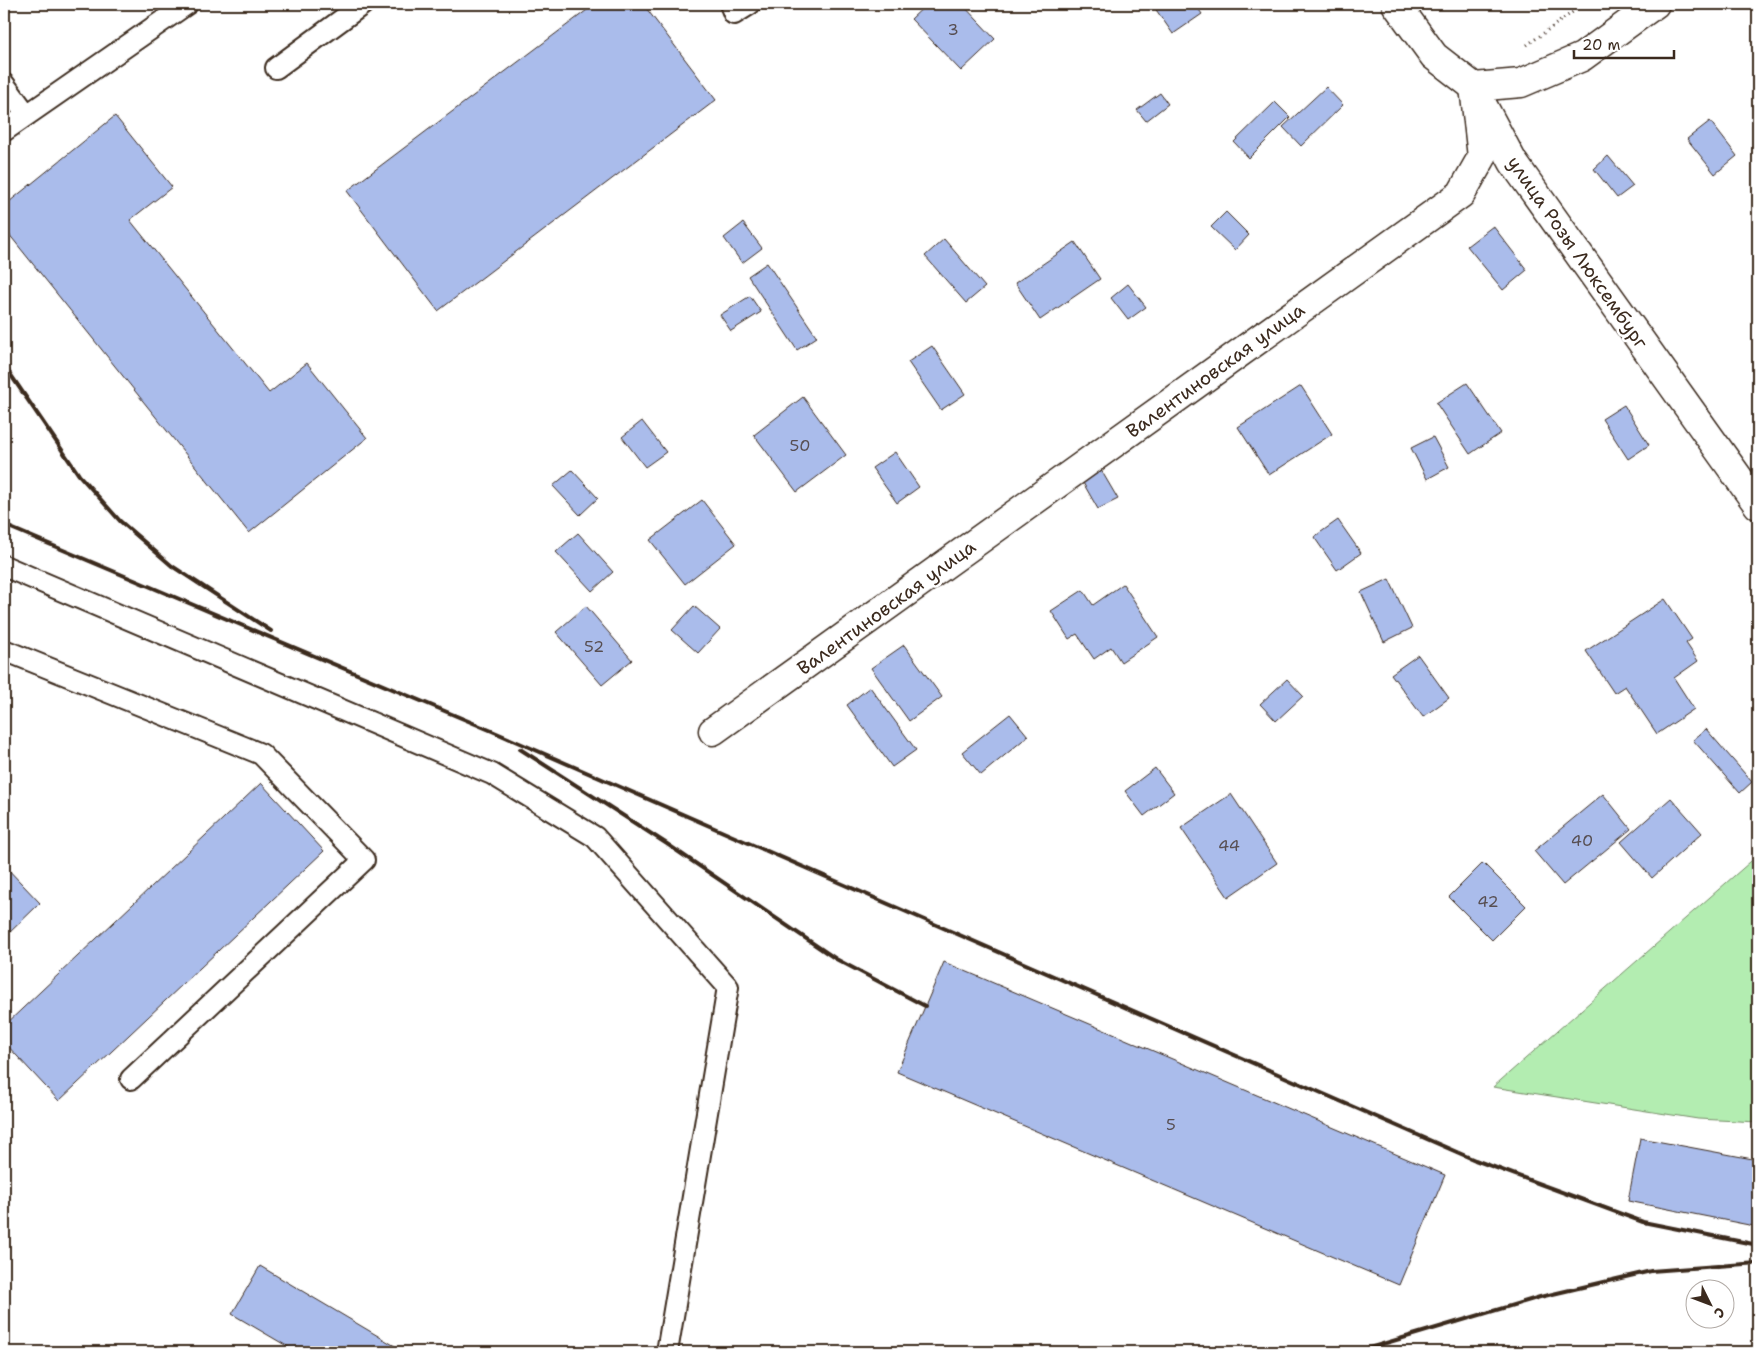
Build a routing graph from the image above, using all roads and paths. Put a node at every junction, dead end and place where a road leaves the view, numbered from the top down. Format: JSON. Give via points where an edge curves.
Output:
{"nodes":[{"id":1,"x":187,"y":4,"type":"edge"},
{"id":2,"x":363,"y":4,"type":"edge"},
{"id":3,"x":730,"y":4,"type":"edge"},
{"id":4,"x":750,"y":4,"type":"edge"},
{"id":5,"x":1396,"y":4,"type":"edge"},
{"id":6,"x":1584,"y":4,"type":"edge"},
{"id":7,"x":1655,"y":4,"type":"edge"},
{"id":8,"x":1522,"y":48,"type":"dead end"},
{"id":9,"x":276,"y":68,"type":"dead end"},
{"id":10,"x":4,"y":84,"type":"edge"},
{"id":11,"x":1474,"y":87,"type":"junction"},
{"id":12,"x":27,"y":115,"type":"junction"},
{"id":13,"x":4,"y":131,"type":"edge"},
{"id":14,"x":1758,"y":505,"type":"edge"},
{"id":15,"x":4,"y":566,"type":"edge"},
{"id":16,"x":4,"y":650,"type":"edge"},
{"id":17,"x":713,"y":731,"type":"dead end"},
{"id":18,"x":131,"y":1079,"type":"dead end"},
{"id":19,"x":667,"y":1352,"type":"edge"}],
"edges":[{"from":1,"to":12,"type":"lane"},
{"from":2,"to":9,"type":"lane"},
{"from":3,"to":4,"type":"lane","via":[[734,14]]},
{"from":5,"to":11,"type":"street","name":"улица Розы Люксембург","via":[[1434,56]]},
{"from":6,"to":8,"type":"path"},
{"from":7,"to":11,"type":"street","via":[[1582,57],[1521,83]]},
{"from":10,"to":12,"type":"lane"},
{"from":11,"to":14,"type":"street","name":"улица Розы Люксембург","via":[[1513,162]]},
{"from":11,"to":17,"type":"street","name":"Валентиновская улица","via":[[1482,157],[1461,194]]},
{"from":12,"to":13,"type":"lane"},
{"from":15,"to":19,"type":"lane","via":[[492,774],[595,838],[728,986]]},
{"from":16,"to":18,"type":"lane","via":[[261,754],[364,860]]}]}
